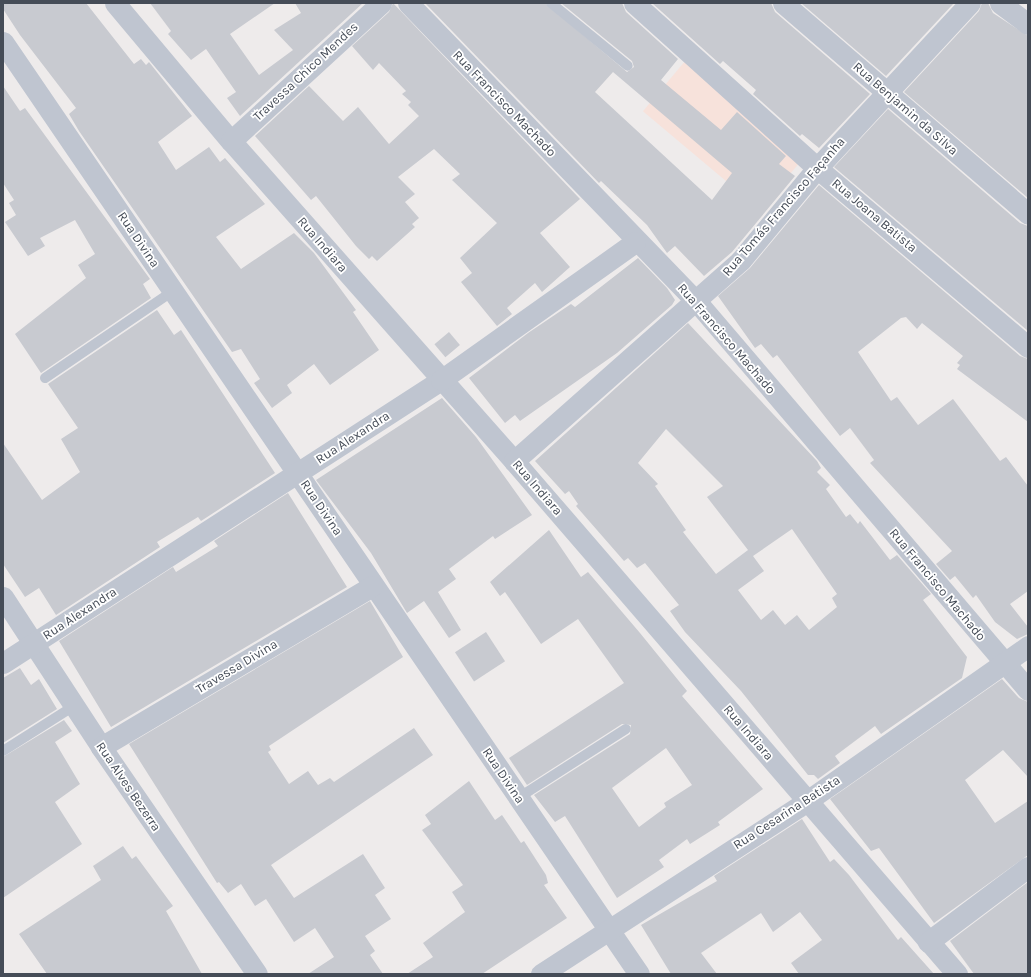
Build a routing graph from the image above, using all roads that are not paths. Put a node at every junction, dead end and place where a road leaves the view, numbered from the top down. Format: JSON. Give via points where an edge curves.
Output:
{"nodes":[{"id":1,"x":115,"y":3,"type":"edge"},
{"id":2,"x":381,"y":3,"type":"edge"},
{"id":3,"x":408,"y":3,"type":"edge"},
{"id":4,"x":552,"y":3,"type":"edge"},
{"id":5,"x":634,"y":3,"type":"edge"},
{"id":6,"x":783,"y":3,"type":"edge"},
{"id":7,"x":970,"y":3,"type":"edge"},
{"id":8,"x":1000,"y":3,"type":"edge"},
{"id":9,"x":1028,"y":24,"type":"edge"},
{"id":10,"x":3,"y":42,"type":"edge"},
{"id":11,"x":628,"y":66,"type":"dead end"},
{"id":12,"x":885,"y":92,"type":"junction"},
{"id":13,"x":231,"y":141,"type":"junction"},
{"id":14,"x":817,"y":168,"type":"junction"},
{"id":15,"x":1028,"y":214,"type":"edge"},
{"id":16,"x":635,"y":242,"type":"junction"},
{"id":17,"x":173,"y":291,"type":"junction"},
{"id":18,"x":697,"y":302,"type":"junction"},
{"id":19,"x":1028,"y":347,"type":"edge"},
{"id":20,"x":46,"y":378,"type":"dead end"},
{"id":21,"x":441,"y":380,"type":"junction"},
{"id":22,"x":514,"y":461,"type":"junction"},
{"id":23,"x":298,"y":474,"type":"junction"},
{"id":24,"x":372,"y":586,"type":"junction"},
{"id":25,"x":3,"y":597,"type":"edge"},
{"id":26,"x":35,"y":643,"type":"junction"},
{"id":27,"x":1028,"y":646,"type":"edge"},
{"id":28,"x":3,"y":663,"type":"edge"},
{"id":29,"x":1004,"y":664,"type":"junction"},
{"id":30,"x":1028,"y":690,"type":"edge"},
{"id":31,"x":74,"y":706,"type":"junction"},
{"id":32,"x":626,"y":729,"type":"dead end"},
{"id":33,"x":101,"y":747,"type":"junction"},
{"id":34,"x":3,"y":751,"type":"edge"},
{"id":35,"x":518,"y":798,"type":"junction"},
{"id":36,"x":807,"y":801,"type":"junction"},
{"id":37,"x":1028,"y":867,"type":"edge"},
{"id":38,"x":608,"y":929,"type":"junction"},
{"id":39,"x":928,"y":942,"type":"junction"},
{"id":40,"x":257,"y":974,"type":"edge"},
{"id":41,"x":541,"y":974,"type":"edge"},
{"id":42,"x":639,"y":974,"type":"edge"},
{"id":43,"x":957,"y":974,"type":"edge"}],
"edges":[{"from":1,"to":13,"type":"street","name":"Rua Indiara"},
{"from":2,"to":13,"type":"street","name":"Travessa Chico Mendes"},
{"from":3,"to":16,"type":"street","name":"Rua Francisco Machado"},
{"from":4,"to":11,"type":"lane"},
{"from":5,"to":14,"type":"street","name":"Rua Joana Batista"},
{"from":6,"to":12,"type":"street","name":"Rua Benjamin da Silva"},
{"from":7,"to":12,"type":"street","name":"Rua Tomás Francisco Façanha"},
{"from":8,"to":9,"type":"street"},
{"from":10,"to":17,"type":"street","name":"Rua Divina"},
{"from":12,"to":14,"type":"street","name":"Rua Tomás Francisco Façanha"},
{"from":12,"to":15,"type":"street","name":"Rua Benjamin da Silva"},
{"from":13,"to":21,"type":"street","name":"Rua Indiara"},
{"from":14,"to":18,"type":"street","name":"Rua Tomás Francisco Façanha","via":[[741,260]]},
{"from":14,"to":19,"type":"street","name":"Rua Joana Batista"},
{"from":16,"to":18,"type":"street","name":"Rua Francisco Machado"},
{"from":16,"to":21,"type":"street","name":"Rua Alexandra"},
{"from":17,"to":20,"type":"lane"},
{"from":17,"to":23,"type":"street","name":"Rua Divina"},
{"from":18,"to":22,"type":"street","name":"Rua Tomás Francisco Façanha"},
{"from":18,"to":29,"type":"street","name":"Rua Francisco Machado"},
{"from":21,"to":22,"type":"street","name":"Rua Indiara"},
{"from":21,"to":23,"type":"street","name":"Rua Alexandra"},
{"from":22,"to":36,"type":"street","name":"Rua Indiara"},
{"from":23,"to":24,"type":"street","name":"Rua Divina"},
{"from":23,"to":26,"type":"street","name":"Rua Alexandra"},
{"from":24,"to":33,"type":"street","name":"Travessa Divina"},
{"from":24,"to":35,"type":"street","name":"Rua Divina"},
{"from":25,"to":26,"type":"street","name":"Rua Alves Bezerra"},
{"from":26,"to":28,"type":"street","name":"Rua Alexandra"},
{"from":26,"to":31,"type":"street","name":"Rua Alves Bezerra"},
{"from":27,"to":29,"type":"street","name":"Rua Cesarina Batista"},
{"from":29,"to":30,"type":"street","name":"Rua Francisco Machado"},
{"from":29,"to":36,"type":"street","name":"Rua Cesarina Batista"},
{"from":31,"to":33,"type":"street","name":"Rua Alves Bezerra"},
{"from":31,"to":34,"type":"lane"},
{"from":32,"to":35,"type":"lane"},
{"from":33,"to":40,"type":"street","name":"Rua Alves Bezerra"},
{"from":35,"to":38,"type":"street","name":"Rua Divina"},
{"from":36,"to":38,"type":"street","name":"Rua Cesarina Batista"},
{"from":36,"to":39,"type":"street","name":"Rua Indiara"},
{"from":37,"to":39,"type":"street"},
{"from":38,"to":41,"type":"street","name":"Rua Cesarina Batista"},
{"from":38,"to":42,"type":"street","name":"Rua Divina"},
{"from":39,"to":43,"type":"street","name":"Rua Indiara"}]}
